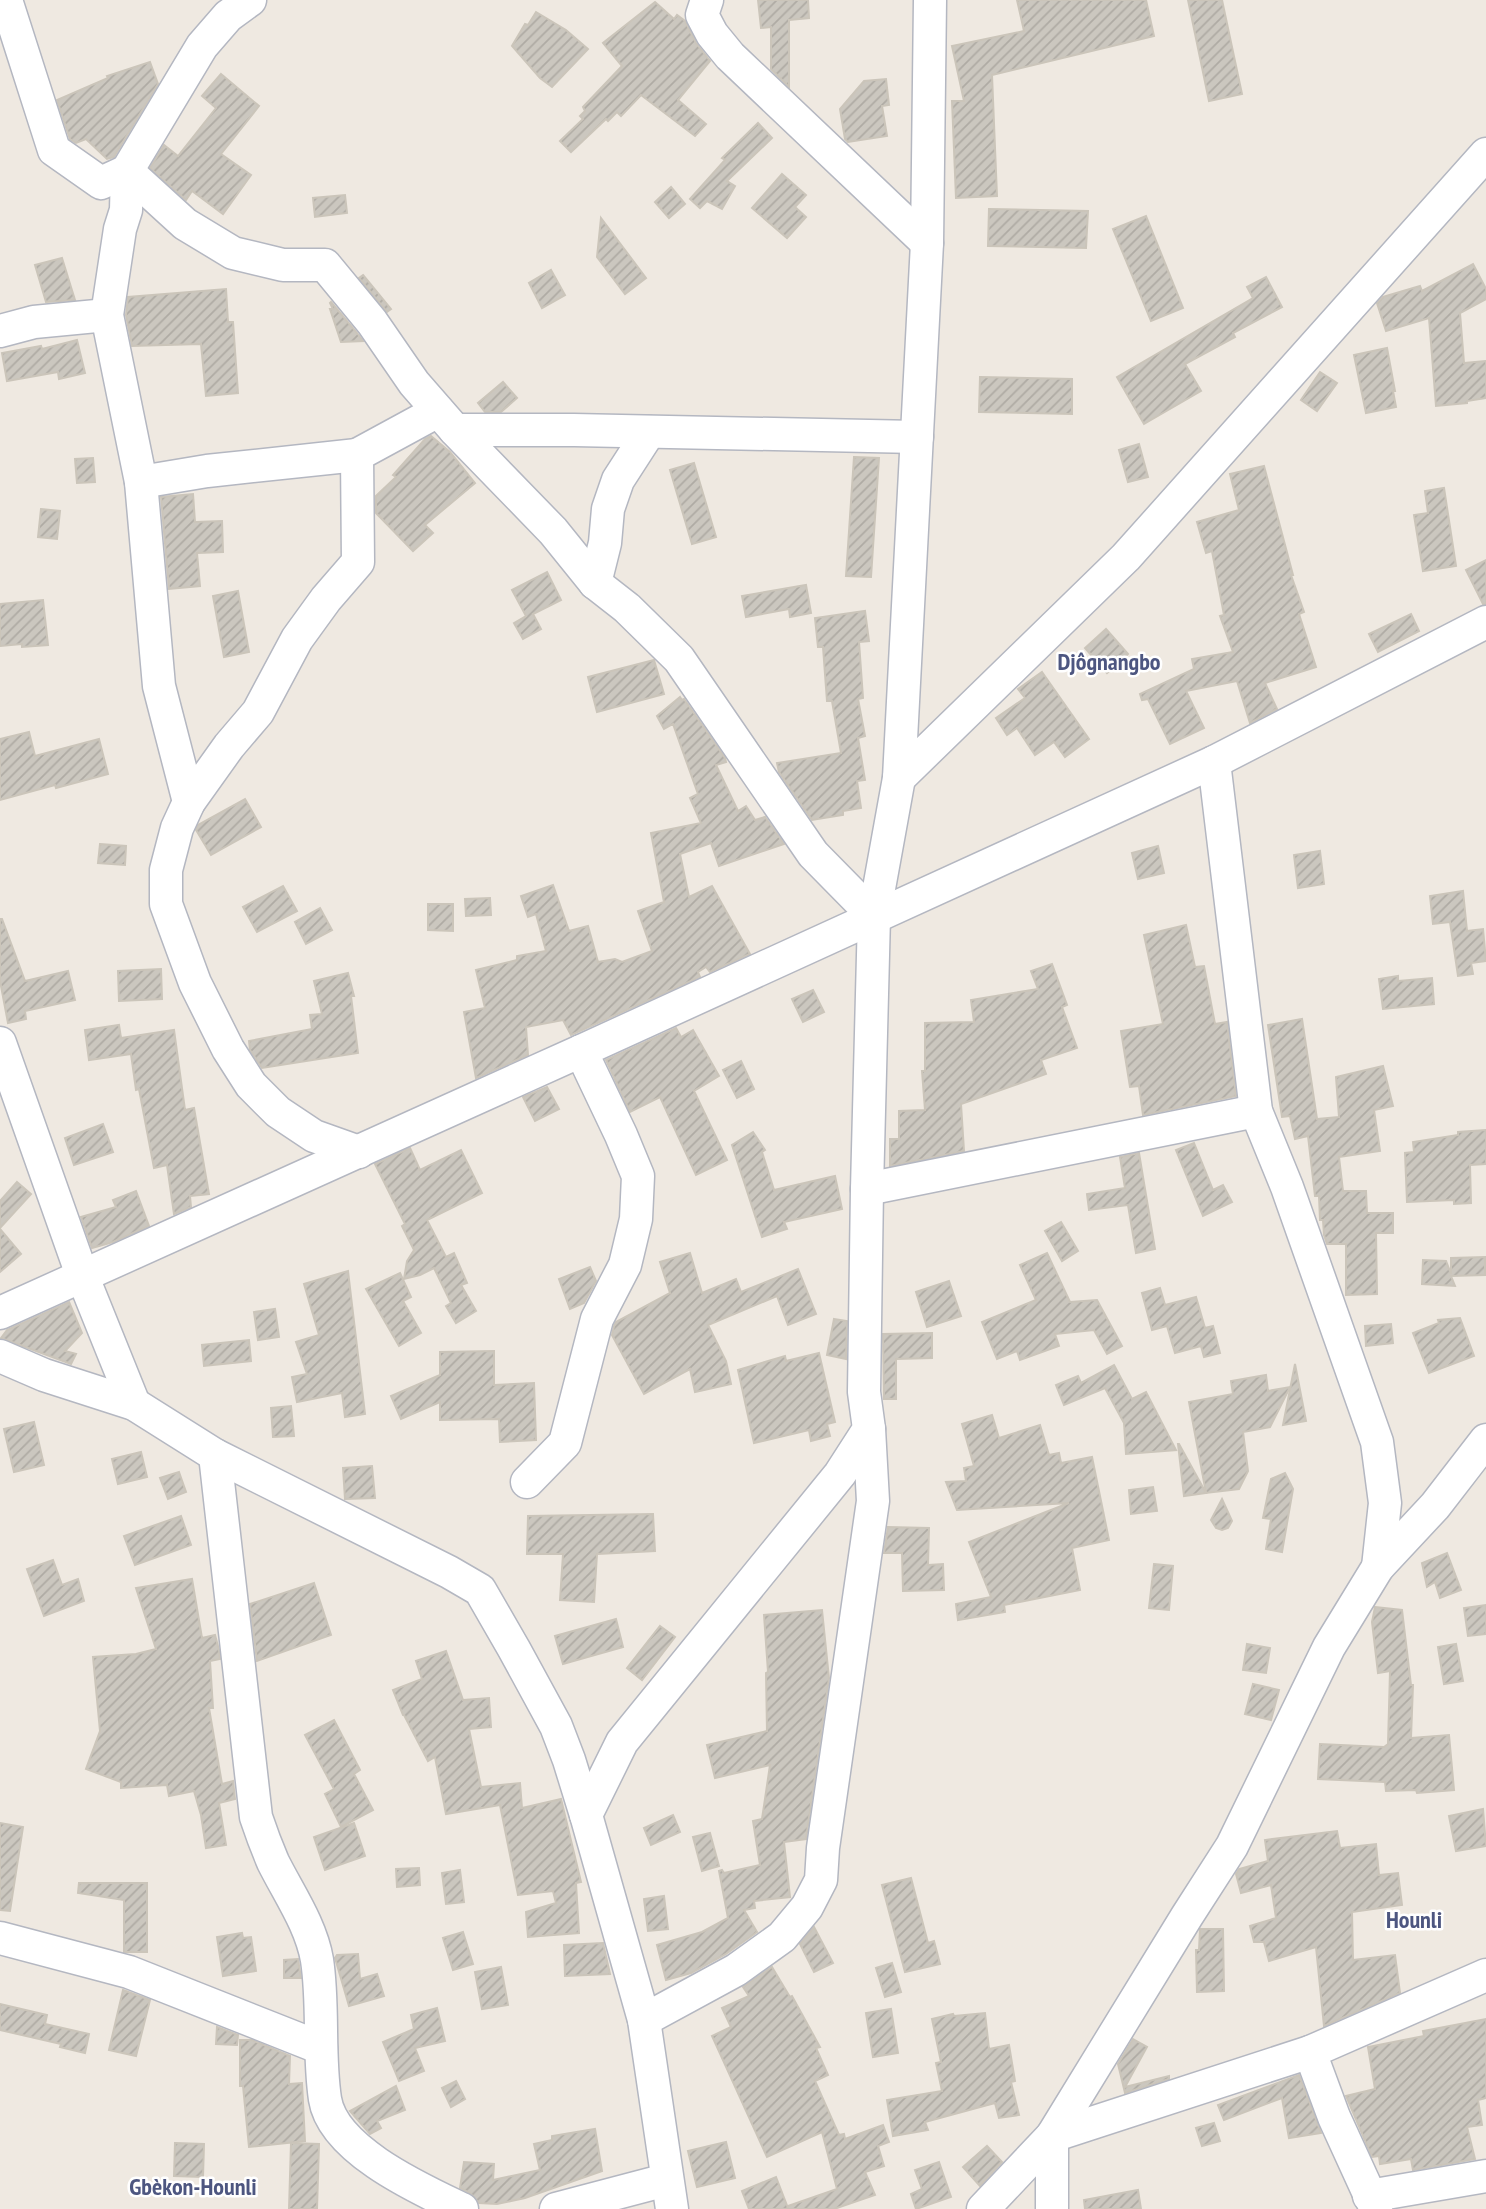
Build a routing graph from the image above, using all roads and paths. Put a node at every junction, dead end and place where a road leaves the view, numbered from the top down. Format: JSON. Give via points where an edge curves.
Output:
{"nodes":[{"id":1,"x":6,"y":0,"type":"edge"},
{"id":2,"x":250,"y":0,"type":"edge"},
{"id":3,"x":707,"y":0,"type":"edge"},
{"id":4,"x":930,"y":0,"type":"edge"},
{"id":5,"x":1486,"y":154,"type":"edge"},
{"id":6,"x":127,"y":171,"type":"junction"},
{"id":7,"x":927,"y":243,"type":"junction"},
{"id":8,"x":107,"y":315,"type":"junction"},
{"id":9,"x":0,"y":331,"type":"edge"},
{"id":10,"x":446,"y":421,"type":"junction"},
{"id":11,"x":649,"y":432,"type":"junction"},
{"id":12,"x":917,"y":437,"type":"junction"},
{"id":13,"x":357,"y":455,"type":"junction"},
{"id":14,"x":141,"y":482,"type":"junction"},
{"id":15,"x":595,"y":583,"type":"junction"},
{"id":16,"x":1486,"y":622,"type":"edge"},
{"id":17,"x":1214,"y":762,"type":"junction"},
{"id":18,"x":899,"y":778,"type":"junction"},
{"id":19,"x":189,"y":802,"type":"junction"},
{"id":20,"x":874,"y":916,"type":"junction"},
{"id":21,"x":0,"y":1043,"type":"edge"},
{"id":22,"x":581,"y":1051,"type":"junction"},
{"id":23,"x":1256,"y":1111,"type":"junction"},
{"id":24,"x":359,"y":1152,"type":"junction"},
{"id":25,"x":867,"y":1189,"type":"junction"},
{"id":26,"x":82,"y":1275,"type":"junction"},
{"id":27,"x":0,"y":1313,"type":"edge"},
{"id":28,"x":0,"y":1356,"type":"edge"},
{"id":29,"x":134,"y":1404,"type":"junction"},
{"id":30,"x":869,"y":1429,"type":"junction"},
{"id":31,"x":1486,"y":1440,"type":"edge"},
{"id":32,"x":215,"y":1455,"type":"junction"},
{"id":33,"x":527,"y":1482,"type":"dead end"},
{"id":34,"x":1378,"y":1567,"type":"junction"},
{"id":35,"x":586,"y":1815,"type":"junction"},
{"id":36,"x":0,"y":1938,"type":"edge"},
{"id":37,"x":1486,"y":1975,"type":"edge"},
{"id":38,"x":644,"y":2020,"type":"junction"},
{"id":39,"x":321,"y":2048,"type":"junction"},
{"id":40,"x":1310,"y":2052,"type":"junction"},
{"id":41,"x":1052,"y":2136,"type":"junction"},
{"id":42,"x":1486,"y":2176,"type":"edge"},
{"id":43,"x":669,"y":2194,"type":"edge"},
{"id":44,"x":1373,"y":2203,"type":"edge"},
{"id":45,"x":462,"y":2209,"type":"edge"},
{"id":46,"x":556,"y":2209,"type":"edge"},
{"id":47,"x":983,"y":2209,"type":"edge"},
{"id":48,"x":1052,"y":2209,"type":"edge"}],
"edges":[{"from":1,"to":6,"type":"street","via":[[54,150],[101,183]]},
{"from":2,"to":6,"type":"street","via":[[228,16],[202,46]]},
{"from":3,"to":7,"type":"street","via":[[702,15],[730,56]]},
{"from":4,"to":7,"type":"street"},
{"from":5,"to":18,"type":"street","via":[[1126,557]]},
{"from":6,"to":8,"type":"street","via":[[126,210]]},
{"from":6,"to":10,"type":"street","via":[[185,224],[233,253],[283,265],[325,265]]},
{"from":7,"to":12,"type":"street"},
{"from":8,"to":9,"type":"street","via":[[34,322]]},
{"from":8,"to":14,"type":"street"},
{"from":10,"to":11,"type":"street"},
{"from":10,"to":13,"type":"street"},
{"from":10,"to":15,"type":"street","via":[[553,531]]},
{"from":11,"to":12,"type":"street"},
{"from":11,"to":15,"type":"street","via":[[618,480]]},
{"from":12,"to":18,"type":"street"},
{"from":13,"to":14,"type":"street"},
{"from":13,"to":19,"type":"street","via":[[358,562],[297,639],[258,712]]},
{"from":14,"to":19,"type":"street","via":[[159,686]]},
{"from":15,"to":20,"type":"street","via":[[679,659],[813,854]]},
{"from":16,"to":17,"type":"street"},
{"from":17,"to":20,"type":"street"},
{"from":17,"to":23,"type":"street"},
{"from":18,"to":20,"type":"street"},
{"from":19,"to":24,"type":"street","via":[[166,870],[166,904],[195,983],[251,1085],[278,1112],[314,1136]]},
{"from":20,"to":22,"type":"street"},
{"from":20,"to":25,"type":"street"},
{"from":21,"to":26,"type":"street"},
{"from":22,"to":24,"type":"street"},
{"from":22,"to":33,"type":"street","via":[[638,1176],[636,1219],[625,1265],[597,1319],[565,1443]]},
{"from":23,"to":25,"type":"street"},
{"from":23,"to":34,"type":"street","via":[[1377,1442],[1385,1503]]},
{"from":24,"to":26,"type":"street"},
{"from":25,"to":30,"type":"street","via":[[864,1392]]},
{"from":26,"to":27,"type":"street"},
{"from":26,"to":29,"type":"street"},
{"from":28,"to":29,"type":"street"},
{"from":29,"to":32,"type":"street"},
{"from":30,"to":35,"type":"street","via":[[840,1474],[622,1742]]},
{"from":30,"to":38,"type":"street","via":[[873,1501],[821,1880],[807,1907],[782,1937],[736,1970]]},
{"from":31,"to":34,"type":"street","via":[[1435,1506]]},
{"from":32,"to":35,"type":"street","via":[[480,1590],[556,1726]]},
{"from":32,"to":39,"type":"street","via":[[256,1817],[272,1860],[311,1936],[317,1961]]},
{"from":34,"to":41,"type":"street","via":[[1329,1647],[1232,1846]]},
{"from":35,"to":38,"type":"street"},
{"from":36,"to":39,"type":"street","via":[[129,1972]]},
{"from":37,"to":40,"type":"street"},
{"from":38,"to":43,"type":"street"},
{"from":39,"to":45,"type":"street","via":[[325,2101],[338,2131],[368,2157]]},
{"from":40,"to":41,"type":"street"},
{"from":40,"to":44,"type":"street"},
{"from":41,"to":47,"type":"street"},
{"from":41,"to":48,"type":"street"},
{"from":42,"to":44,"type":"street"},
{"from":43,"to":46,"type":"street"}]}
